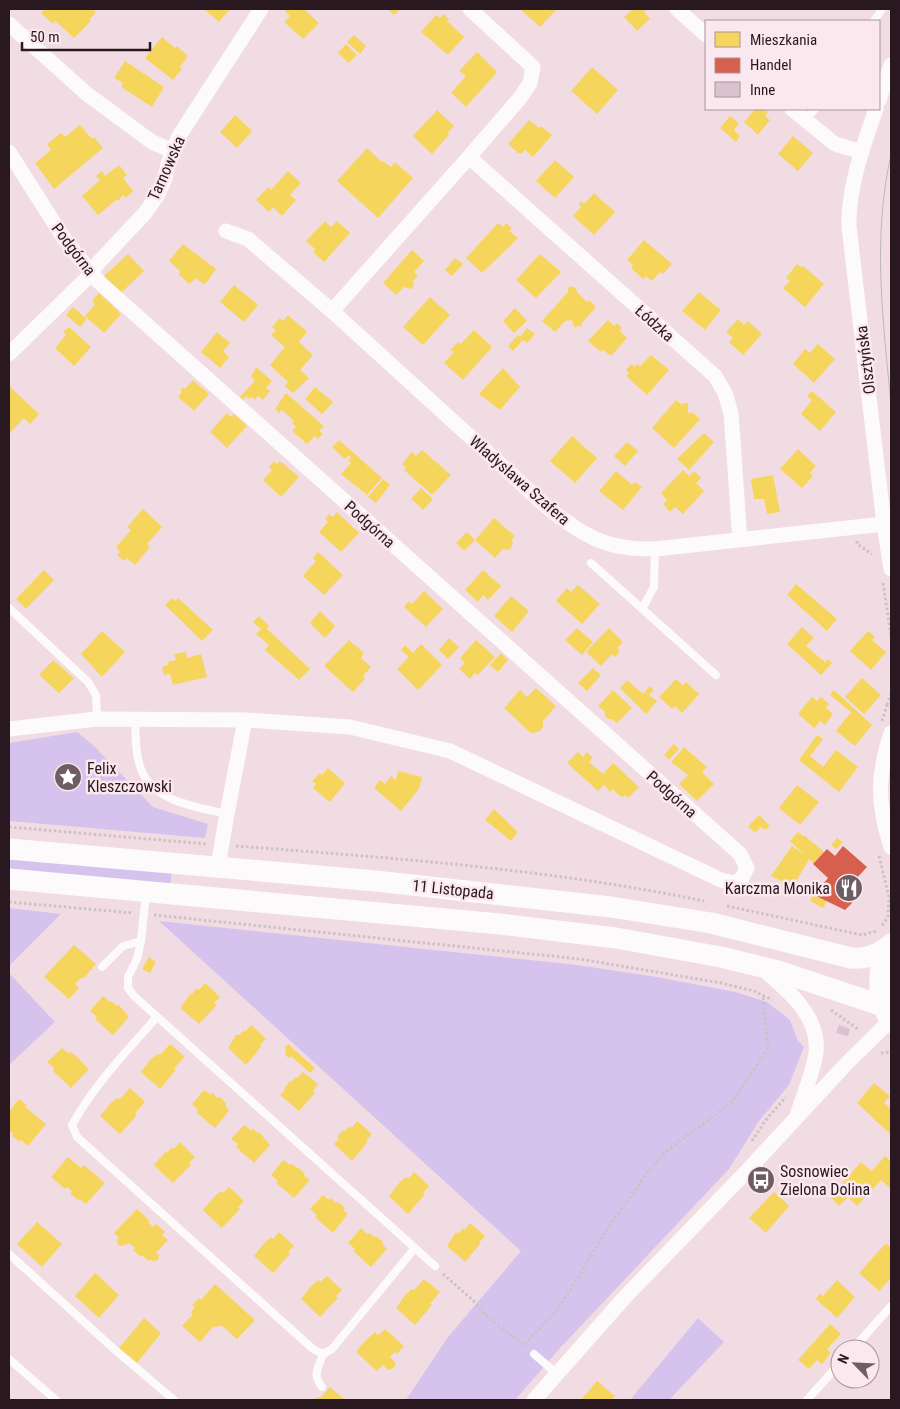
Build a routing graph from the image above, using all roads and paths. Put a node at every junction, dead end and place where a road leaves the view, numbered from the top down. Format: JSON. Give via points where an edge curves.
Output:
{"nodes":[{"id":1,"x":261,"y":9,"type":"edge"},
{"id":2,"x":470,"y":9,"type":"edge"},
{"id":3,"x":676,"y":9,"type":"edge"},
{"id":4,"x":882,"y":9,"type":"edge"},
{"id":5,"x":875,"y":20,"type":"edge"},
{"id":6,"x":9,"y":24,"type":"edge"},
{"id":7,"x":705,"y":34,"type":"edge"},
{"id":8,"x":891,"y":64,"type":"edge"},
{"id":9,"x":880,"y":97,"type":"edge"},
{"id":10,"x":796,"y":110,"type":"edge"},
{"id":11,"x":876,"y":110,"type":"edge"},
{"id":12,"x":810,"y":114,"type":"edge"},
{"id":13,"x":173,"y":151,"type":"junction"},
{"id":14,"x":9,"y":152,"type":"edge"},
{"id":15,"x":862,"y":152,"type":"junction"},
{"id":16,"x":470,"y":157,"type":"junction"},
{"id":17,"x":226,"y":231,"type":"dead end"},
{"id":18,"x":91,"y":273,"type":"junction"},
{"id":19,"x":332,"y":310,"type":"junction"},
{"id":20,"x":9,"y":354,"type":"edge"},
{"id":21,"x":884,"y":524,"type":"junction"},
{"id":22,"x":740,"y":540,"type":"junction"},
{"id":23,"x":655,"y":549,"type":"junction"},
{"id":24,"x":590,"y":563,"type":"dead end"},
{"id":25,"x":891,"y":569,"type":"edge"},
{"id":26,"x":9,"y":608,"type":"edge"},
{"id":27,"x":642,"y":609,"type":"junction"},
{"id":28,"x":716,"y":675,"type":"dead end"},
{"id":29,"x":891,"y":694,"type":"edge"},
{"id":30,"x":887,"y":705,"type":"dead end"},
{"id":31,"x":97,"y":719,"type":"junction"},
{"id":32,"x":135,"y":720,"type":"junction"},
{"id":33,"x":245,"y":720,"type":"junction"},
{"id":34,"x":9,"y":729,"type":"edge"},
{"id":35,"x":891,"y":733,"type":"edge"},
{"id":36,"x":226,"y":814,"type":"junction"},
{"id":37,"x":891,"y":847,"type":"edge"},
{"id":38,"x":9,"y":849,"type":"edge"},
{"id":39,"x":218,"y":866,"type":"junction"},
{"id":40,"x":9,"y":879,"type":"edge"},
{"id":41,"x":146,"y":892,"type":"junction"},
{"id":42,"x":9,"y":902,"type":"edge"},
{"id":43,"x":144,"y":914,"type":"junction"},
{"id":44,"x":141,"y":941,"type":"junction"},
{"id":45,"x":890,"y":945,"type":"edge"},
{"id":46,"x":102,"y":967,"type":"dead end"},
{"id":47,"x":760,"y":967,"type":"junction"},
{"id":48,"x":763,"y":994,"type":"junction"},
{"id":49,"x":798,"y":1000,"type":"junction"},
{"id":50,"x":828,"y":1008,"type":"dead end"},
{"id":51,"x":888,"y":1016,"type":"edge"},
{"id":52,"x":156,"y":1018,"type":"junction"},
{"id":53,"x":870,"y":1040,"type":"junction"},
{"id":54,"x":891,"y":1052,"type":"edge"},
{"id":55,"x":797,"y":1116,"type":"junction"},
{"id":56,"x":415,"y":1248,"type":"junction"},
{"id":57,"x":9,"y":1254,"type":"edge"},
{"id":58,"x":435,"y":1266,"type":"joint"},
{"id":59,"x":891,"y":1306,"type":"edge"},
{"id":60,"x":862,"y":1339,"type":"edge"},
{"id":61,"x":323,"y":1354,"type":"junction"},
{"id":62,"x":534,"y":1354,"type":"dead end"},
{"id":63,"x":9,"y":1359,"type":"edge"},
{"id":64,"x":557,"y":1374,"type":"junction"},
{"id":65,"x":830,"y":1374,"type":"edge"},
{"id":66,"x":322,"y":1387,"type":"dead end"},
{"id":67,"x":56,"y":1400,"type":"edge"},
{"id":68,"x":174,"y":1400,"type":"edge"},
{"id":69,"x":534,"y":1400,"type":"edge"},
{"id":70,"x":807,"y":1400,"type":"edge"}],
"edges":[{"from":1,"to":13,"type":"street","name":"Tarnowska","via":[[179,136]]},
{"from":2,"to":16,"type":"street","via":[[533,67],[530,83],[520,98]]},
{"from":3,"to":7,"type":"street"},
{"from":4,"to":5,"type":"lane"},
{"from":6,"to":13,"type":"street","via":[[87,94],[152,142]]},
{"from":8,"to":9,"type":"street"},
{"from":10,"to":12,"type":"street"},
{"from":11,"to":15,"type":"street","name":"Olsztyńska"},
{"from":12,"to":15,"type":"street","via":[[835,144]]},
{"from":13,"to":18,"type":"street","name":"Tarnowska","via":[[157,196]]},
{"from":14,"to":18,"type":"street","name":"Podgórna","via":[[65,240]]},
{"from":15,"to":21,"type":"street","name":"Olsztyńska","via":[[848,210],[849,227]]},
{"from":16,"to":19,"type":"street"},
{"from":16,"to":22,"type":"street","name":"Łódzka","via":[[714,376],[725,392],[731,413]]},
{"from":17,"to":19,"type":"street","name":"Władysława Szafera","via":[[248,239]]},
{"from":18,"to":20,"type":"street","name":"Tarnowska"},
{"from":18,"to":33,"type":"street","name":"Podgórna","via":[[740,854],[747,868],[742,878],[734,883],[721,880],[450,751],[350,727]]},
{"from":19,"to":23,"type":"street","name":"Władysława Szafera","via":[[569,524],[622,547]]},
{"from":21,"to":22,"type":"street","name":"Władysława Szafera"},
{"from":21,"to":25,"type":"street","name":"Olsztyńska"},
{"from":22,"to":23,"type":"street","name":"Władysława Szafera"},
{"from":23,"to":27,"type":"lane","via":[[654,587]]},
{"from":24,"to":27,"type":"lane"},
{"from":26,"to":31,"type":"lane","via":[[88,682],[96,695]]},
{"from":27,"to":28,"type":"lane"},
{"from":29,"to":30,"type":"path"},
{"from":31,"to":32,"type":"street"},
{"from":31,"to":34,"type":"street"},
{"from":32,"to":33,"type":"street"},
{"from":32,"to":36,"type":"lane","via":[[137,754],[147,781],[171,799]]},
{"from":33,"to":36,"type":"street"},
{"from":35,"to":37,"type":"street","via":[[881,768],[880,791],[883,822]]},
{"from":36,"to":39,"type":"street"},
{"from":38,"to":39,"type":"main road","name":"11 Listopada"},
{"from":39,"to":45,"type":"main road","name":"11 Listopada","via":[[611,907],[711,923],[851,958],[876,955]]},
{"from":40,"to":41,"type":"main road","name":"11 Listopada"},
{"from":41,"to":43,"type":"lane"},
{"from":41,"to":47,"type":"main road","name":"11 Listopada","via":[[549,929],[625,939]]},
{"from":42,"to":43,"type":"path"},
{"from":43,"to":44,"type":"lane"},
{"from":43,"to":48,"type":"path","via":[[580,959],[714,981]]},
{"from":44,"to":46,"type":"lane","via":[[123,946]]},
{"from":44,"to":52,"type":"lane","via":[[128,977],[128,988]]},
{"from":45,"to":51,"type":"main road","via":[[880,976],[880,991]]},
{"from":47,"to":49,"type":"street"},
{"from":47,"to":51,"type":"main road","name":"11 Listopada","via":[[843,991]]},
{"from":48,"to":49,"type":"path"},
{"from":48,"to":58,"type":"path","via":[[768,1048],[740,1091],[730,1104],[669,1149],[653,1165],[615,1217],[556,1311],[524,1345],[484,1314]]},
{"from":49,"to":55,"type":"street","via":[[814,1031],[816,1051]]},
{"from":50,"to":53,"type":"path"},
{"from":51,"to":53,"type":"street"},
{"from":52,"to":56,"type":"lane"},
{"from":52,"to":61,"type":"lane","via":[[102,1078],[80,1110],[72,1125],[77,1137],[313,1349]]},
{"from":53,"to":54,"type":"path","via":[[883,1051]]},
{"from":53,"to":55,"type":"street"},
{"from":55,"to":64,"type":"street","via":[[625,1297]]},
{"from":56,"to":58,"type":"lane"},
{"from":56,"to":61,"type":"lane","via":[[332,1349]]},
{"from":57,"to":68,"type":"lane"},
{"from":59,"to":60,"type":"lane"},
{"from":61,"to":66,"type":"lane","via":[[315,1374]]},
{"from":62,"to":64,"type":"lane"},
{"from":63,"to":67,"type":"lane"},
{"from":64,"to":69,"type":"street"},
{"from":65,"to":70,"type":"lane"}]}
